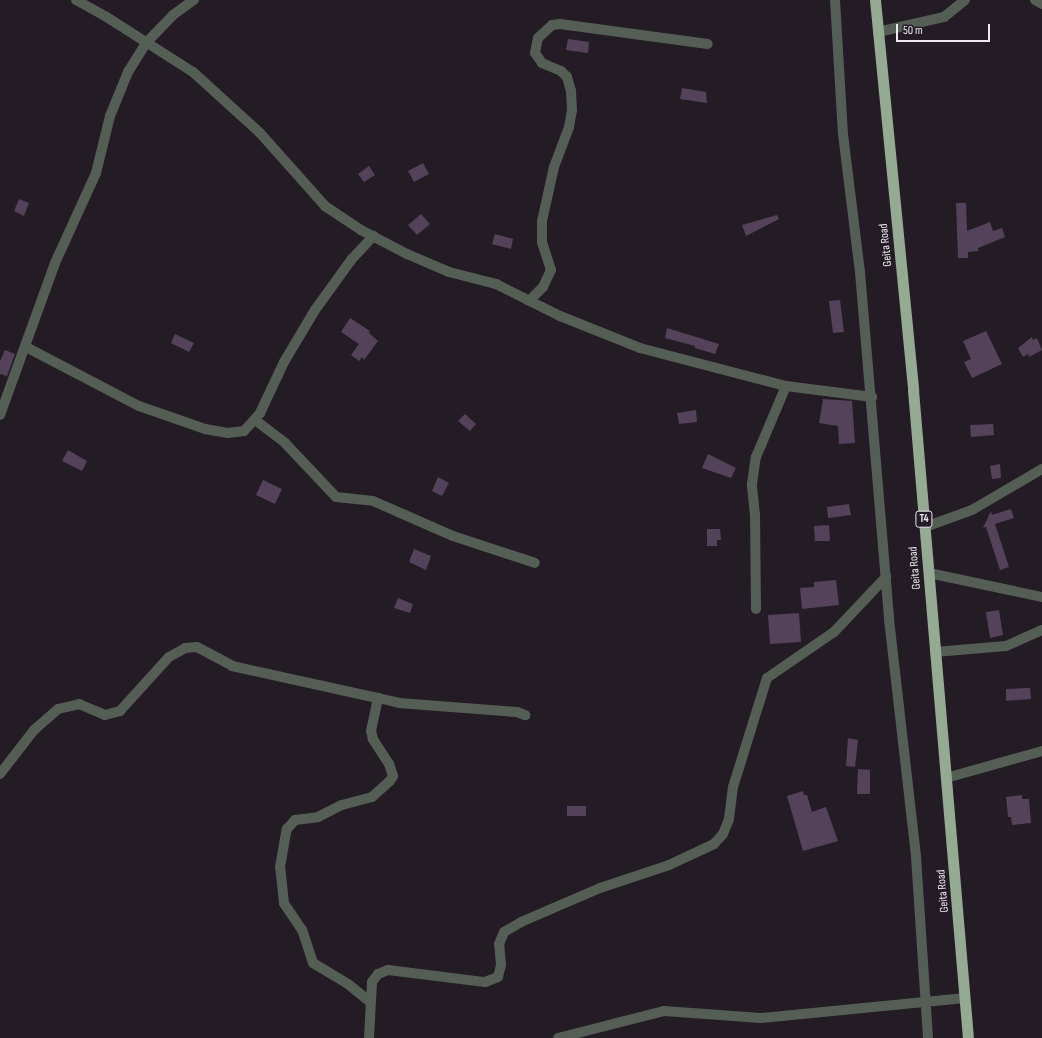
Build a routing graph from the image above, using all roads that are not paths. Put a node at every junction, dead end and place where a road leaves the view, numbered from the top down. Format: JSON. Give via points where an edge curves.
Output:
{"nodes":[{"id":1,"x":76,"y":0,"type":"edge"},
{"id":2,"x":194,"y":0,"type":"edge"},
{"id":3,"x":835,"y":0,"type":"edge"},
{"id":4,"x":875,"y":0,"type":"edge"},
{"id":5,"x":965,"y":0,"type":"edge"},
{"id":6,"x":1035,"y":0,"type":"edge"},
{"id":7,"x":1042,"y":4,"type":"edge"},
{"id":8,"x":878,"y":32,"type":"junction"},
{"id":9,"x":146,"y":43,"type":"junction"},
{"id":10,"x":708,"y":44,"type":"dead end"},
{"id":11,"x":373,"y":236,"type":"junction"},
{"id":12,"x":529,"y":302,"type":"junction"},
{"id":13,"x":26,"y":347,"type":"junction"},
{"id":14,"x":786,"y":386,"type":"junction"},
{"id":15,"x":872,"y":397,"type":"junction"},
{"id":16,"x":0,"y":415,"type":"edge"},
{"id":17,"x":255,"y":420,"type":"junction"},
{"id":18,"x":1042,"y":469,"type":"edge"},
{"id":19,"x":925,"y":527,"type":"junction"},
{"id":20,"x":535,"y":563,"type":"dead end"},
{"id":21,"x":929,"y":573,"type":"junction"},
{"id":22,"x":886,"y":577,"type":"junction"},
{"id":23,"x":1042,"y":597,"type":"edge"},
{"id":24,"x":756,"y":609,"type":"dead end"},
{"id":25,"x":1042,"y":630,"type":"edge"},
{"id":26,"x":935,"y":652,"type":"junction"},
{"id":27,"x":378,"y":698,"type":"junction"},
{"id":28,"x":525,"y":715,"type":"dead end"},
{"id":29,"x":1042,"y":751,"type":"edge"},
{"id":30,"x":0,"y":774,"type":"edge"},
{"id":31,"x":946,"y":778,"type":"junction"},
{"id":32,"x":965,"y":998,"type":"junction"},
{"id":33,"x":369,"y":1001,"type":"junction"},
{"id":34,"x":924,"y":1002,"type":"junction"},
{"id":35,"x":369,"y":1038,"type":"edge"},
{"id":36,"x":558,"y":1038,"type":"edge"},
{"id":37,"x":928,"y":1038,"type":"edge"},
{"id":38,"x":968,"y":1038,"type":"edge"}],
"edges":[{"from":1,"to":9,"type":"street","via":[[106,16]]},
{"from":2,"to":9,"type":"street","via":[[173,15]]},
{"from":3,"to":15,"type":"street","via":[[843,134]]},
{"from":4,"to":8,"type":"highway","name":"Geita Road","number":"T4"},
{"from":5,"to":8,"type":"street","via":[[944,17]]},
{"from":6,"to":7,"type":"street"},
{"from":8,"to":19,"type":"highway","name":"Geita Road","number":"T4"},
{"from":9,"to":11,"type":"street","via":[[203,81],[260,132],[325,206]]},
{"from":9,"to":13,"type":"street","via":[[128,72],[117,97],[96,173],[55,263]]},
{"from":10,"to":12,"type":"street","via":[[560,24],[552,25],[538,38],[535,52],[542,63],[562,71],[567,77],[572,110],[569,127],[554,167],[542,221],[542,242],[551,270],[543,287]]},
{"from":11,"to":12,"type":"street","via":[[449,272],[496,284]]},
{"from":11,"to":17,"type":"street","via":[[351,260],[314,310]]},
{"from":12,"to":14,"type":"street","via":[[640,348]]},
{"from":13,"to":16,"type":"street"},
{"from":13,"to":17,"type":"street","via":[[139,406],[179,421],[236,433],[244,431]]},
{"from":14,"to":15,"type":"street"},
{"from":14,"to":24,"type":"street","via":[[756,457],[752,484],[755,515]]},
{"from":15,"to":22,"type":"street"},
{"from":17,"to":20,"type":"street","via":[[281,439],[336,497],[373,501],[453,536]]},
{"from":18,"to":19,"type":"street","via":[[972,510]]},
{"from":19,"to":21,"type":"highway","name":"Geita Road","number":"T4"},
{"from":21,"to":23,"type":"street"},
{"from":21,"to":26,"type":"highway","name":"Geita Road","number":"T4"},
{"from":22,"to":33,"type":"street","via":[[834,632],[767,678],[733,787],[729,819],[723,834],[714,844],[669,865],[600,888],[521,922],[504,932],[499,944],[501,965],[498,977],[485,982],[388,970],[378,974],[372,982]]},
{"from":22,"to":34,"type":"street","via":[[916,857]]},
{"from":25,"to":26,"type":"street","via":[[1006,646]]},
{"from":26,"to":31,"type":"highway","name":"Geita Road","number":"T4"},
{"from":27,"to":28,"type":"street","via":[[517,712]]},
{"from":27,"to":30,"type":"street","via":[[251,671],[219,661],[197,647],[185,648],[169,657],[120,711],[105,715],[79,704],[58,709],[34,730]]},
{"from":27,"to":33,"type":"street","via":[[371,731],[393,776],[372,797],[342,805],[318,817],[295,820],[287,829],[280,867],[284,902],[302,930],[313,963],[348,984]]},
{"from":29,"to":31,"type":"street"},
{"from":31,"to":32,"type":"highway","name":"Geita Road","number":"T4"},
{"from":32,"to":34,"type":"street"},
{"from":32,"to":38,"type":"highway","name":"Geita Road","number":"T4"},
{"from":33,"to":35,"type":"street"},
{"from":34,"to":36,"type":"street","via":[[761,1018],[664,1011]]},
{"from":34,"to":37,"type":"street"}]}
